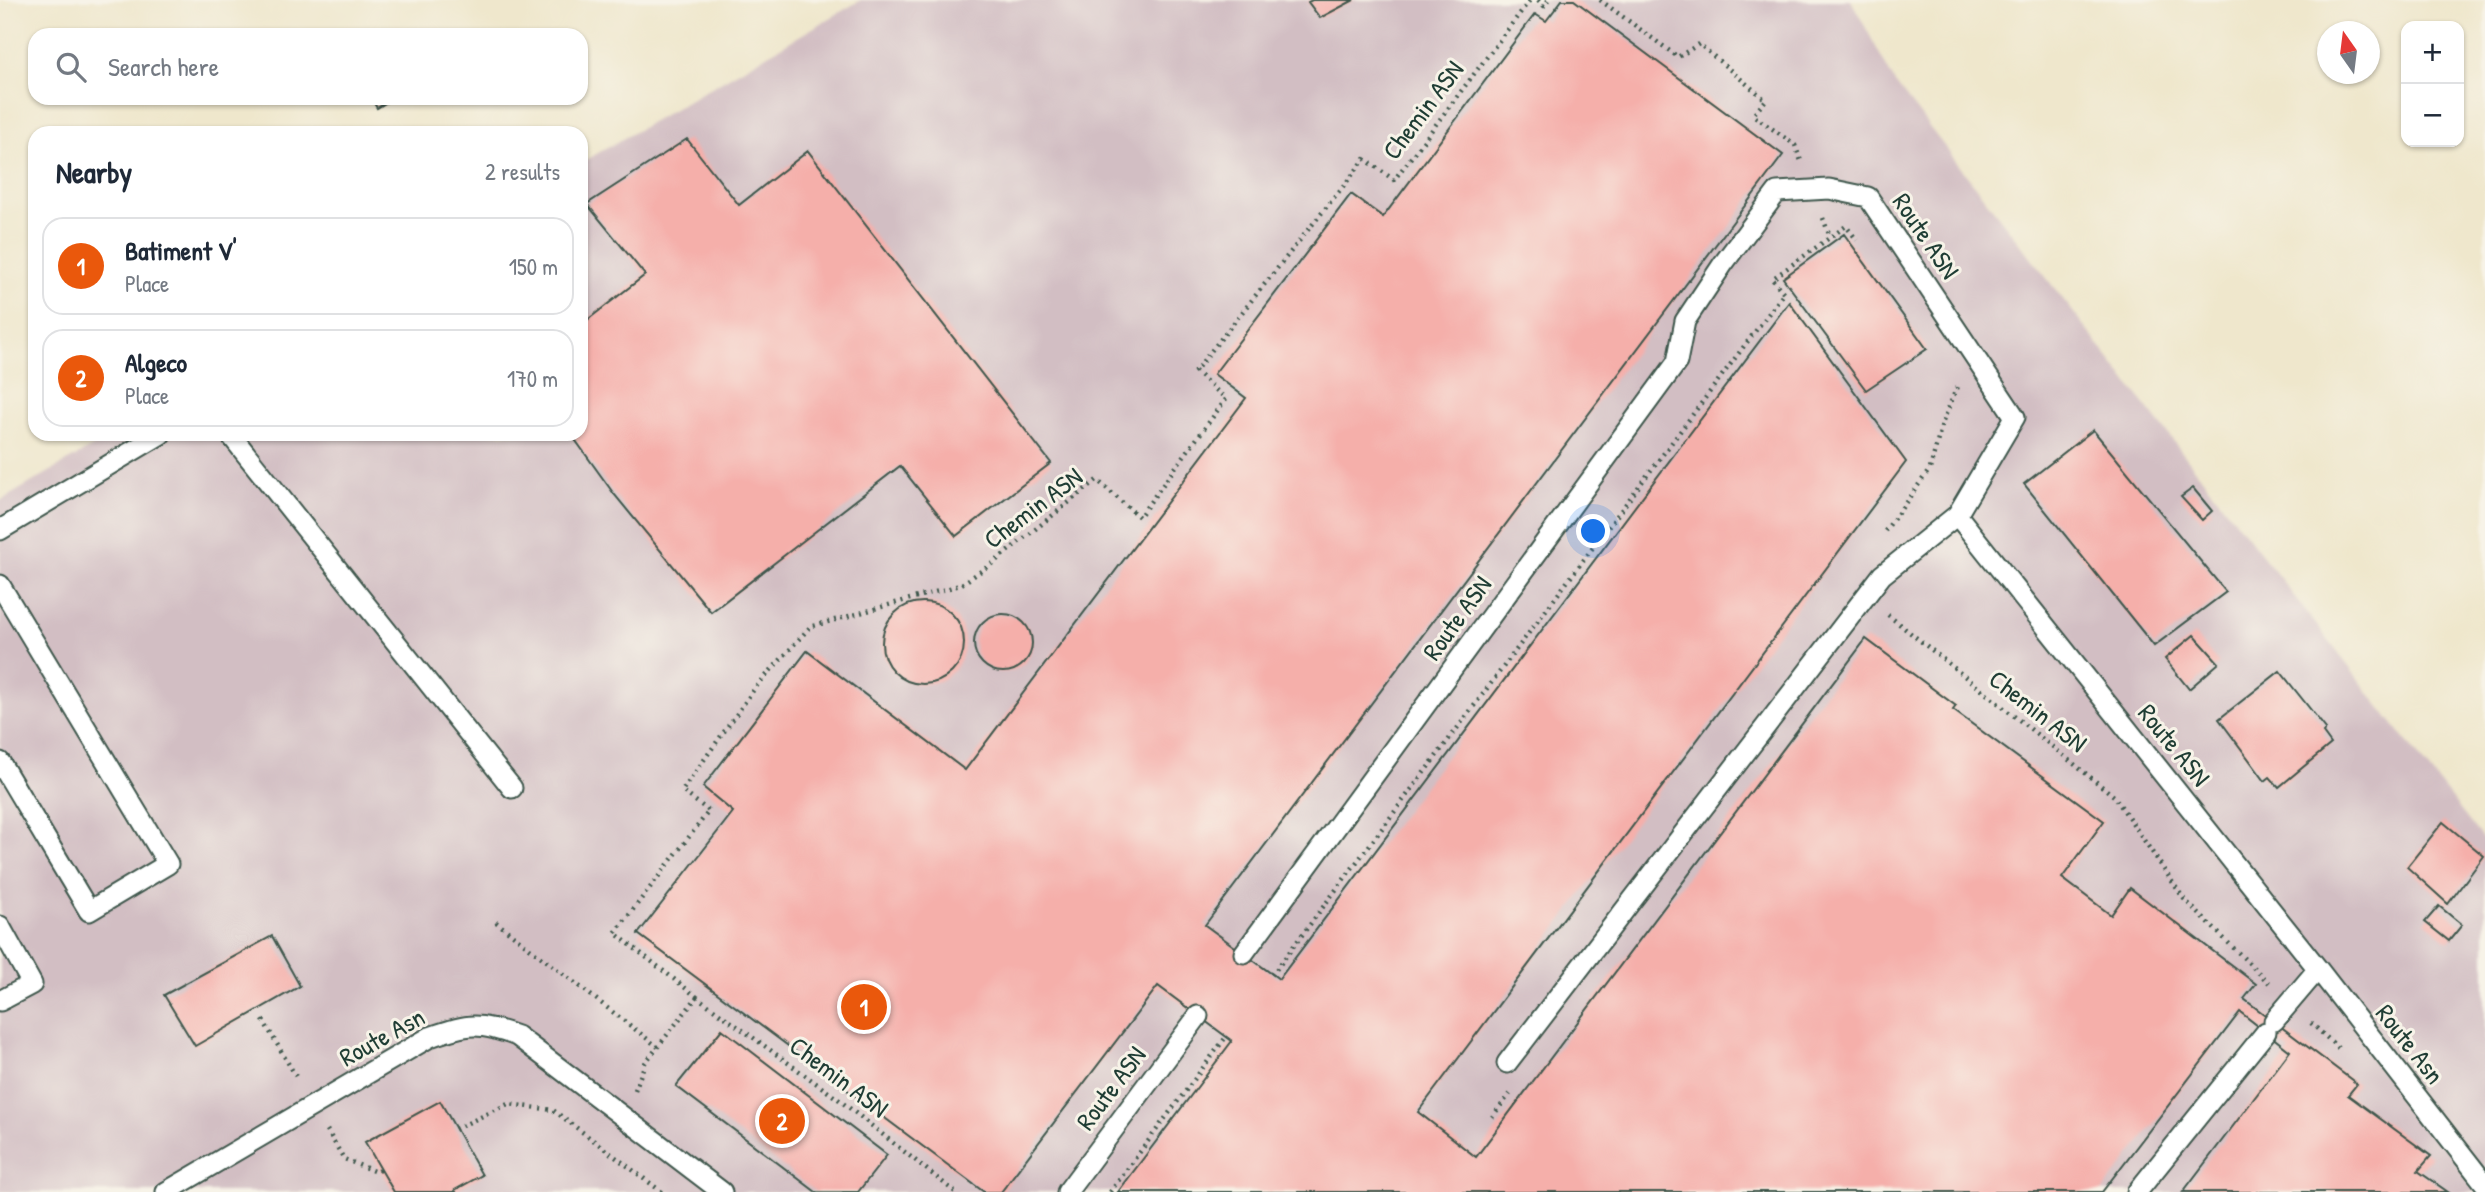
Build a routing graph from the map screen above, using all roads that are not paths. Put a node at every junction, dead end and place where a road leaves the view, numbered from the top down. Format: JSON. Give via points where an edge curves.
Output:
{"nodes":[{"id":1,"x":149,"y":441,"type":"edge"},
{"id":2,"x":236,"y":441,"type":"edge"},
{"id":3,"x":1957,"y":515,"type":"junction"},
{"id":4,"x":0,"y":530,"type":"edge"},
{"id":5,"x":0,"y":585,"type":"edge"},
{"id":6,"x":0,"y":762,"type":"edge"},
{"id":7,"x":512,"y":788,"type":"dead end"},
{"id":8,"x":0,"y":926,"type":"edge"},
{"id":9,"x":1244,"y":953,"type":"dead end"},
{"id":10,"x":2318,"y":969,"type":"junction"},
{"id":11,"x":0,"y":1001,"type":"edge"},
{"id":12,"x":1198,"y":1016,"type":"dead end"},
{"id":13,"x":1507,"y":1063,"type":"dead end"},
{"id":14,"x":2485,"y":1184,"type":"edge"},
{"id":15,"x":166,"y":1192,"type":"edge"},
{"id":16,"x":722,"y":1192,"type":"edge"},
{"id":17,"x":1068,"y":1192,"type":"edge"},
{"id":18,"x":2137,"y":1192,"type":"edge"}],
"edges":[{"from":1,"to":4,"type":"lane"},
{"from":2,"to":7,"type":"lane"},
{"from":3,"to":9,"type":"lane","name":"Route ASN","via":[[2015,417],[1868,197],[1829,189],[1777,192],[1685,321],[1676,362]]},
{"from":3,"to":10,"type":"lane","name":"Route ASN"},
{"from":3,"to":13,"type":"lane","via":[[1882,575]]},
{"from":5,"to":6,"type":"lane","via":[[167,864],[89,911]]},
{"from":8,"to":11,"type":"lane","via":[[32,984]]},
{"from":10,"to":14,"type":"lane","name":"Route Asn"},
{"from":10,"to":18,"type":"lane"},
{"from":12,"to":17,"type":"lane","name":"Route ASN"},
{"from":15,"to":16,"type":"lane","name":"Route Asn","via":[[430,1037],[478,1024],[517,1036]]}]}
